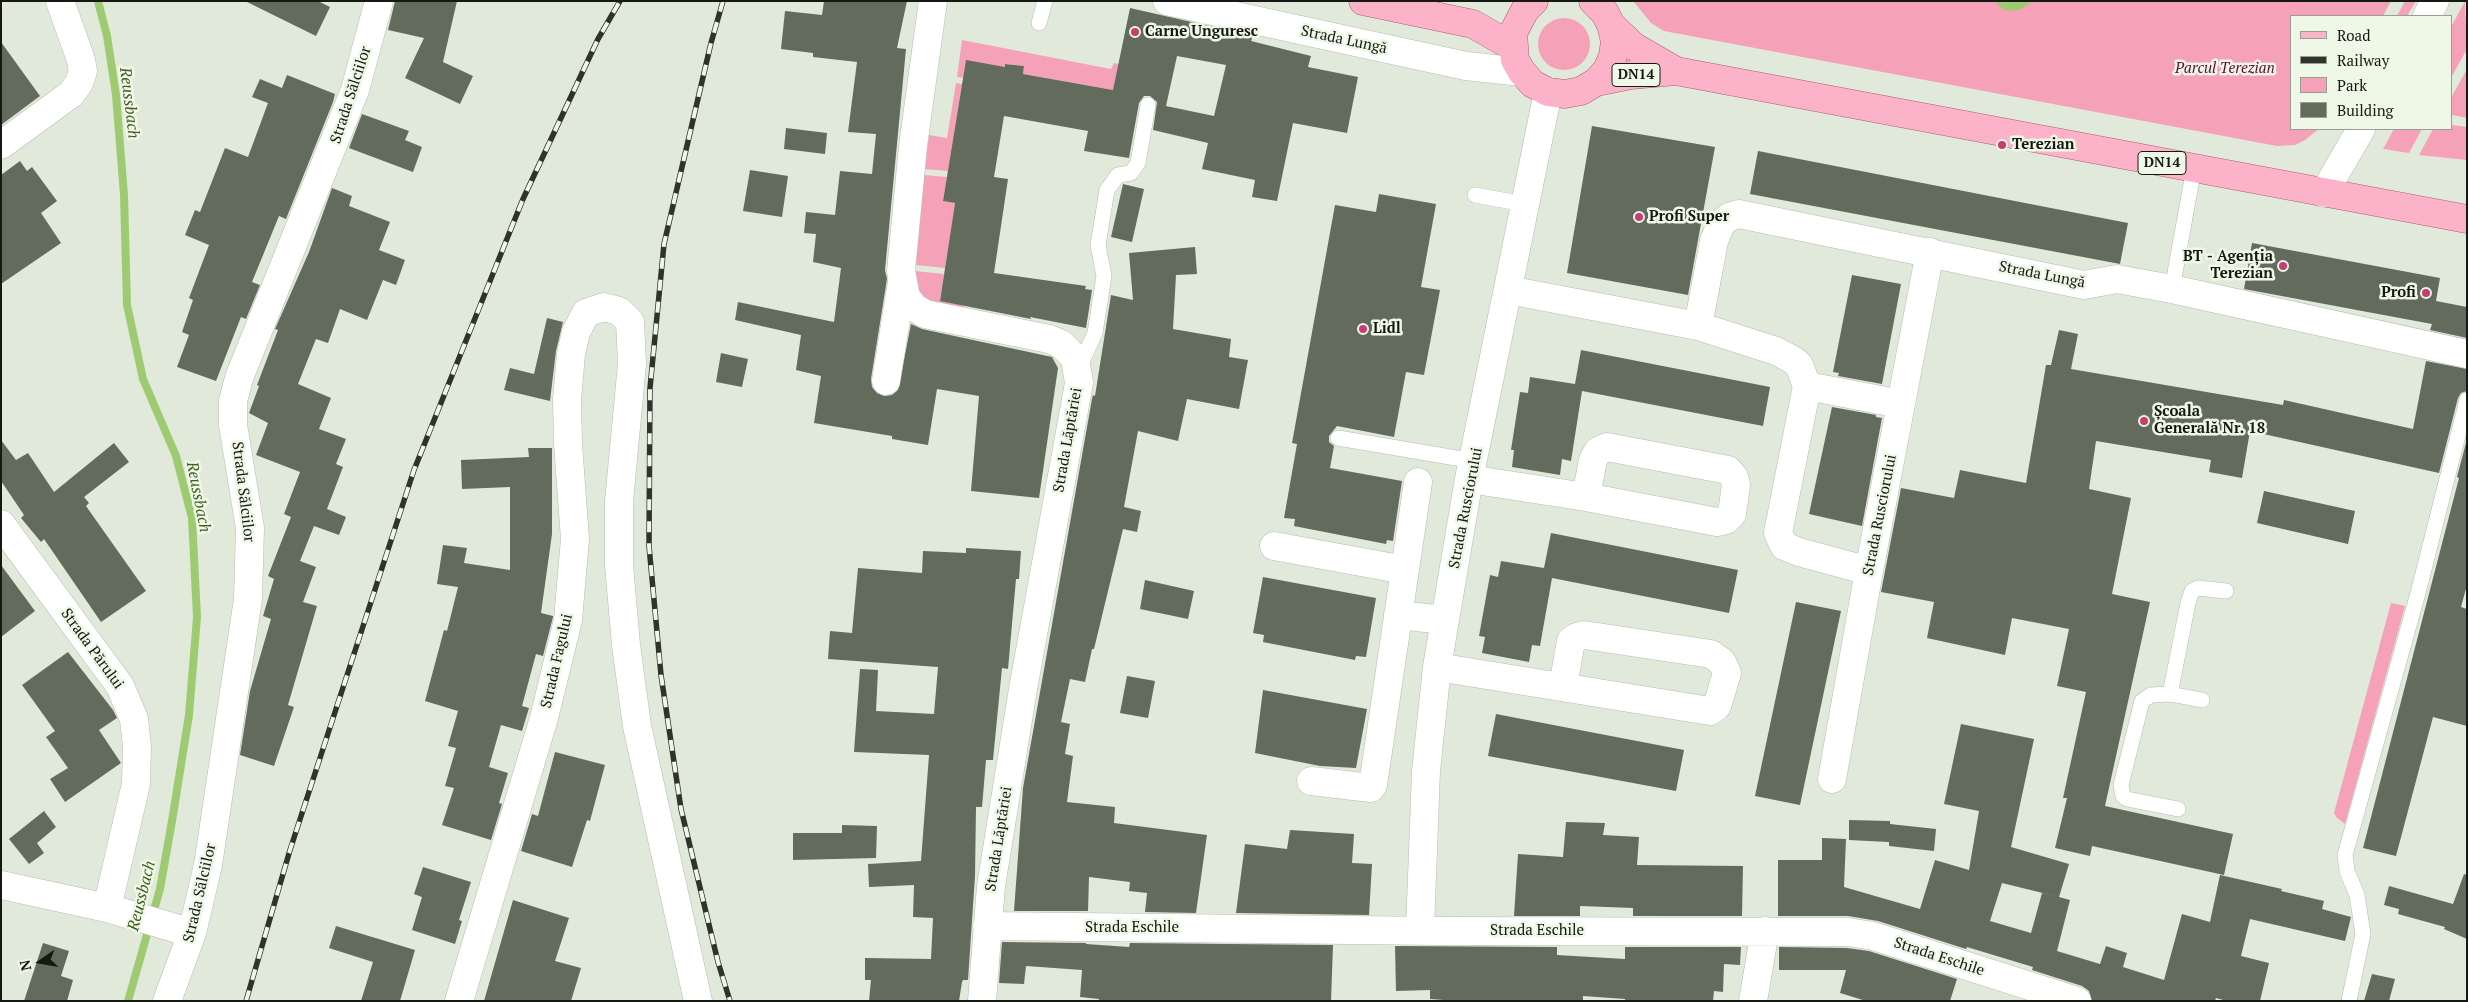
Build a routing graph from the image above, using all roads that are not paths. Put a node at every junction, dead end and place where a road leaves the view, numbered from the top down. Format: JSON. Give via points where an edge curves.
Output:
{"nodes":[{"id":1,"x":60,"y":1,"type":"edge"},
{"id":2,"x":378,"y":1,"type":"edge"},
{"id":3,"x":933,"y":1,"type":"edge"},
{"id":4,"x":1045,"y":1,"type":"edge"},
{"id":5,"x":1168,"y":1,"type":"edge"},
{"id":6,"x":1363,"y":1,"type":"edge"},
{"id":7,"x":2435,"y":1,"type":"edge"},
{"id":8,"x":1594,"y":2,"type":"edge"},
{"id":9,"x":1529,"y":6,"type":"edge"},
{"id":10,"x":2428,"y":15,"type":"edge"},
{"id":11,"x":1039,"y":23,"type":"dead end"},
{"id":12,"x":1473,"y":24,"type":"junction"},
{"id":13,"x":1611,"y":25,"type":"junction"},
{"id":14,"x":1513,"y":47,"type":"junction"},
{"id":15,"x":1676,"y":71,"type":"junction"},
{"id":16,"x":1522,"y":72,"type":"junction"},
{"id":17,"x":1596,"y":82,"type":"junction"},
{"id":18,"x":1548,"y":92,"type":"junction"},
{"id":19,"x":1148,"y":105,"type":"dead end"},
{"id":20,"x":2360,"y":130,"type":"edge"},
{"id":21,"x":1,"y":145,"type":"edge"},
{"id":22,"x":2194,"y":168,"type":"junction"},
{"id":23,"x":2324,"y":193,"type":"junction"},
{"id":24,"x":1475,"y":195,"type":"dead end"},
{"id":25,"x":1524,"y":204,"type":"junction"},
{"id":26,"x":2467,"y":219,"type":"edge"},
{"id":27,"x":1930,"y":252,"type":"junction"},
{"id":28,"x":902,"y":282,"type":"junction"},
{"id":29,"x":2172,"y":288,"type":"junction"},
{"id":30,"x":1508,"y":290,"type":"junction"},
{"id":31,"x":1698,"y":326,"type":"junction"},
{"id":32,"x":2467,"y":354,"type":"edge"},
{"id":33,"x":1078,"y":370,"type":"junction"},
{"id":34,"x":886,"y":381,"type":"dead end"},
{"id":35,"x":1808,"y":386,"type":"junction"},
{"id":36,"x":2467,"y":400,"type":"edge"},
{"id":37,"x":1901,"y":404,"type":"junction"},
{"id":38,"x":1338,"y":438,"type":"dead end"},
{"id":39,"x":1472,"y":470,"type":"junction"},
{"id":40,"x":1418,"y":482,"type":"dead end"},
{"id":41,"x":1586,"y":497,"type":"junction"},
{"id":42,"x":1,"y":524,"type":"edge"},
{"id":43,"x":1274,"y":546,"type":"dead end"},
{"id":44,"x":1405,"y":570,"type":"junction"},
{"id":45,"x":1869,"y":571,"type":"junction"},
{"id":46,"x":2226,"y":591,"type":"dead end"},
{"id":47,"x":1398,"y":615,"type":"junction"},
{"id":48,"x":1446,"y":620,"type":"junction"},
{"id":49,"x":1437,"y":667,"type":"junction"},
{"id":50,"x":1563,"y":686,"type":"junction"},
{"id":51,"x":2170,"y":694,"type":"junction"},
{"id":52,"x":2202,"y":700,"type":"dead end"},
{"id":53,"x":1832,"y":778,"type":"dead end"},
{"id":54,"x":1311,"y":781,"type":"dead end"},
{"id":55,"x":2178,"y":809,"type":"dead end"},
{"id":56,"x":1,"y":885,"type":"edge"},
{"id":57,"x":111,"y":910,"type":"junction"},
{"id":58,"x":988,"y":926,"type":"junction"},
{"id":59,"x":1420,"y":930,"type":"junction"},
{"id":60,"x":184,"y":931,"type":"junction"},
{"id":61,"x":1765,"y":931,"type":"junction"},
{"id":62,"x":167,"y":1001,"type":"edge"},
{"id":63,"x":460,"y":1001,"type":"edge"},
{"id":64,"x":698,"y":1001,"type":"edge"},
{"id":65,"x":982,"y":1001,"type":"edge"},
{"id":66,"x":1753,"y":1001,"type":"edge"},
{"id":67,"x":2077,"y":1001,"type":"edge"},
{"id":68,"x":2349,"y":1001,"type":"edge"}],
"edges":[{"from":1,"to":21,"type":"street","via":[[81,60],[83,71],[79,83],[72,94]]},
{"from":2,"to":60,"type":"street","name":"Strada Sălciilor","via":[[355,90],[239,378],[233,401],[233,425],[250,528],[248,600],[208,865]]},
{"from":3,"to":28,"type":"street","name":"Strada Lăptăriei","via":[[913,146]]},
{"from":4,"to":11,"type":"lane"},
{"from":5,"to":16,"type":"street","name":"Strada Lungă","via":[[1466,66]]},
{"from":6,"to":12,"type":"main road"},
{"from":7,"to":10,"type":"street"},
{"from":8,"to":13,"type":"main road","number":"DN14"},
{"from":9,"to":12,"type":"main road"},
{"from":9,"to":14,"type":"main road","via":[[1518,21]]},
{"from":12,"to":14,"type":"main road"},
{"from":13,"to":15,"type":"main road","number":"DN14","via":[[1633,46]]},
{"from":13,"to":17,"type":"main road","number":"DN14","via":[[1613,56],[1607,70]]},
{"from":14,"to":16,"type":"main road","via":[[1515,60]]},
{"from":15,"to":17,"type":"main road","number":"DN14"},
{"from":15,"to":22,"type":"main road","number":"DN14"},
{"from":16,"to":18,"type":"main road","via":[[1533,84]]},
{"from":17,"to":18,"type":"main road","number":"DN14","via":[[1581,91],[1565,94]]},
{"from":18,"to":25,"type":"street","name":"Strada Rusciorului"},
{"from":19,"to":33,"type":"lane","via":[[1138,163],[1131,173],[1118,175],[1108,190],[1098,245],[1104,276],[1095,333]]},
{"from":20,"to":23,"type":"street"},
{"from":22,"to":23,"type":"main road","number":"DN14"},
{"from":22,"to":29,"type":"lane"},
{"from":23,"to":26,"type":"main road","number":"DN14"},
{"from":24,"to":25,"type":"lane"},
{"from":25,"to":30,"type":"street","name":"Strada Rusciorului"},
{"from":27,"to":29,"type":"street","name":"Strada Lungă","via":[[2084,285],[2118,279]]},
{"from":27,"to":31,"type":"street","name":"Strada Lungă","via":[[1739,214],[1729,217],[1721,224],[1714,241]]},
{"from":27,"to":37,"type":"street","name":"Strada Rusciorului"},
{"from":28,"to":33,"type":"street","name":"Strada Lăptăriei","via":[[906,297],[925,314],[1049,339],[1069,349]]},
{"from":28,"to":34,"type":"street"},
{"from":29,"to":32,"type":"street","name":"Strada Lungă"},
{"from":30,"to":31,"type":"street"},
{"from":30,"to":39,"type":"street","name":"Strada Rusciorului"},
{"from":31,"to":35,"type":"street","via":[[1776,351],[1793,360],[1799,365]]},
{"from":33,"to":58,"type":"street","name":"Strada Lăptăriei","via":[[1080,383],[1021,698],[991,886]]},
{"from":35,"to":37,"type":"street"},
{"from":35,"to":45,"type":"street","via":[[1778,533],[1784,546]]},
{"from":36,"to":68,"type":"lane","via":[[2418,594],[2344,855],[2357,895],[2363,934]]},
{"from":37,"to":45,"type":"street","name":"Strada Rusciorului"},
{"from":38,"to":39,"type":"lane"},
{"from":39,"to":41,"type":"street"},
{"from":39,"to":48,"type":"street","name":"Strada Rusciorului"},
{"from":40,"to":44,"type":"street"},
{"from":41,"to":41,"type":"street","via":[[1718,522],[1732,514],[1736,485],[1728,470],[1607,447],[1598,451],[1593,460]]},
{"from":42,"to":57,"type":"street","name":"Strada Părului","via":[[120,686],[134,719],[136,784]]},
{"from":43,"to":44,"type":"street"},
{"from":44,"to":47,"type":"street"},
{"from":45,"to":53,"type":"street","name":"Strada Rusciorului"},
{"from":46,"to":51,"type":"lane","via":[[2198,588],[2192,591]]},
{"from":47,"to":48,"type":"street"},
{"from":47,"to":54,"type":"street","via":[[1373,785],[1371,788]]},
{"from":48,"to":49,"type":"street","name":"Strada Rusciorului"},
{"from":49,"to":50,"type":"street"},
{"from":49,"to":59,"type":"street","name":"Strada Rusciorului","via":[[1426,771]]},
{"from":50,"to":50,"type":"street","via":[[1710,712],[1717,706],[1727,673],[1722,662],[1711,654],[1584,636],[1571,641]]},
{"from":51,"to":52,"type":"lane"},
{"from":51,"to":55,"type":"lane","via":[[2151,695],[2142,701],[2121,785],[2127,799]]},
{"from":56,"to":57,"type":"street"},
{"from":57,"to":60,"type":"street"},
{"from":58,"to":59,"type":"street","name":"Strada Eschile"},
{"from":58,"to":65,"type":"street","name":"Strada Lăptăriei"},
{"from":59,"to":61,"type":"street","name":"Strada Eschile"},
{"from":60,"to":62,"type":"street","name":"Strada Sălciilor"},
{"from":61,"to":66,"type":"street"},
{"from":61,"to":67,"type":"street","name":"Strada Eschile","via":[[1848,932],[1873,936]]},
{"from":63,"to":64,"type":"street","name":"Strada Fagului","via":[[544,718],[568,620],[575,539],[567,400],[571,354],[576,332],[586,313],[604,307],[619,311],[630,322],[632,364],[619,501],[619,565],[626,644],[637,726]]}]}
